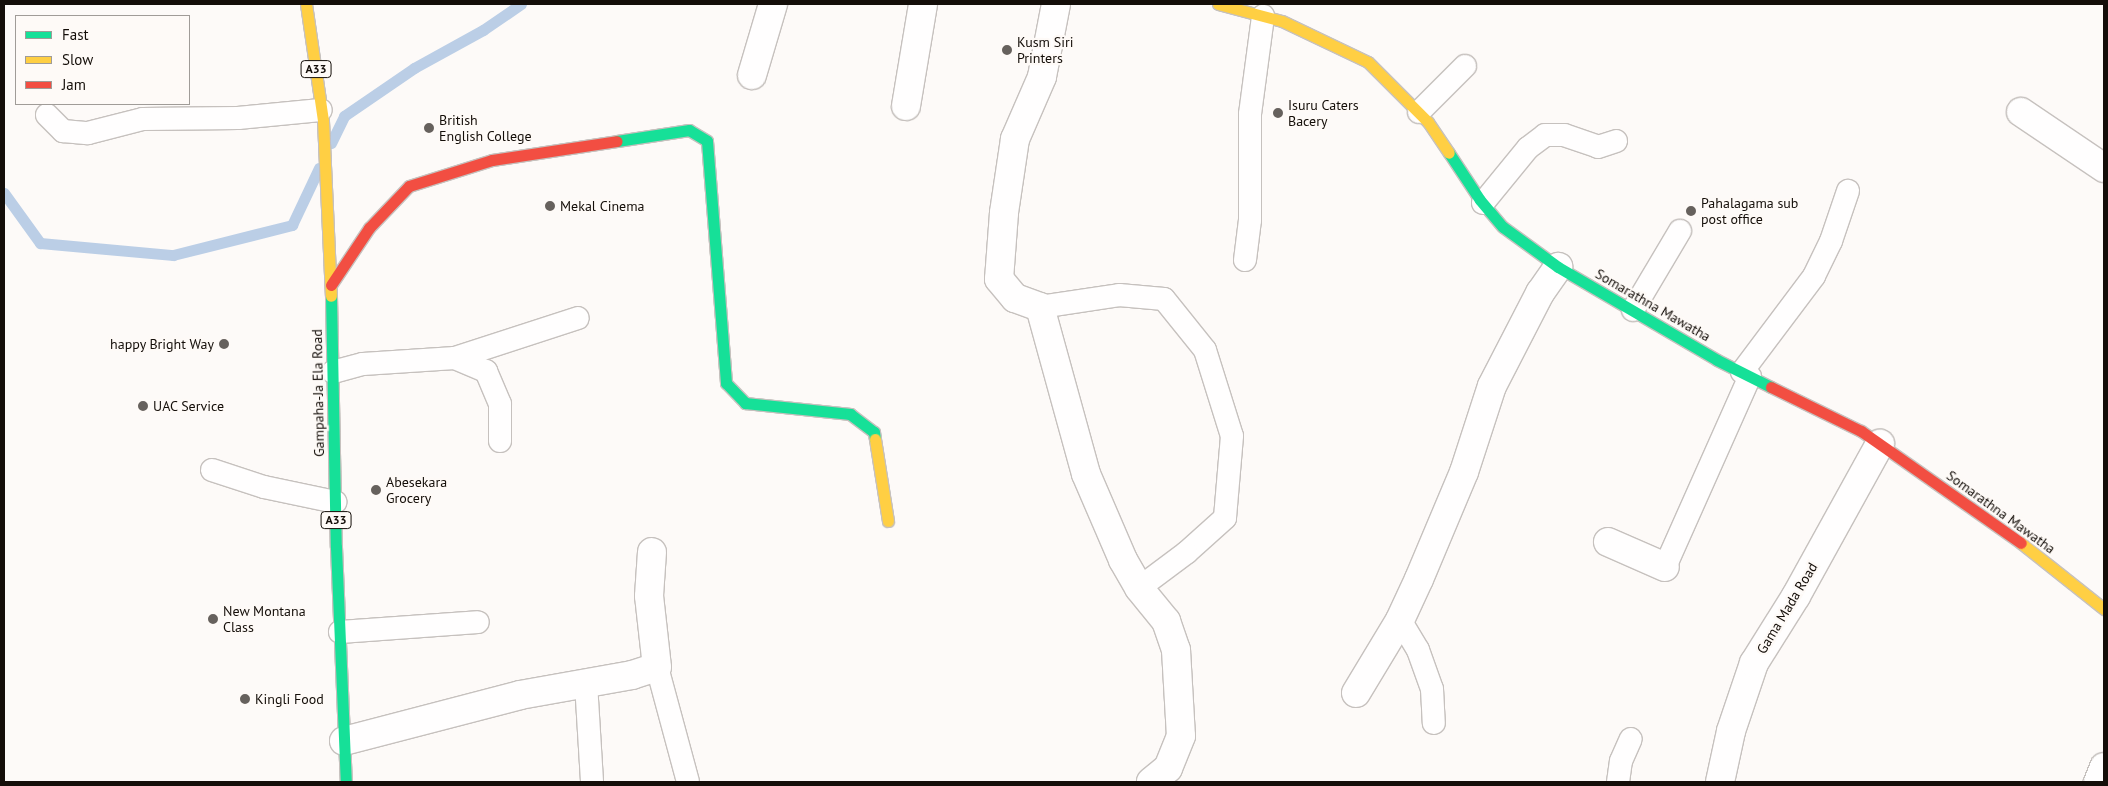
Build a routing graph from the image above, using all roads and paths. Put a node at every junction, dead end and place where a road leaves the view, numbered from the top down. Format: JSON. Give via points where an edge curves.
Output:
{"nodes":[{"id":1,"x":306,"y":4,"type":"edge"},
{"id":2,"x":772,"y":4,"type":"edge"},
{"id":3,"x":923,"y":4,"type":"edge"},
{"id":4,"x":1056,"y":4,"type":"edge"},
{"id":5,"x":1218,"y":4,"type":"edge"},
{"id":6,"x":1263,"y":16,"type":"junction"},
{"id":7,"x":1465,"y":66,"type":"dead end"},
{"id":8,"x":752,"y":75,"type":"dead end"},
{"id":9,"x":906,"y":106,"type":"dead end"},
{"id":10,"x":321,"y":110,"type":"junction"},
{"id":11,"x":1420,"y":112,"type":"junction"},
{"id":12,"x":2021,"y":112,"type":"dead end"},
{"id":13,"x":47,"y":115,"type":"dead end"},
{"id":14,"x":1616,"y":141,"type":"dead end"},
{"id":15,"x":2104,"y":168,"type":"edge"},
{"id":16,"x":1848,"y":191,"type":"dead end"},
{"id":17,"x":1483,"y":203,"type":"junction"},
{"id":18,"x":1680,"y":231,"type":"dead end"},
{"id":19,"x":1245,"y":260,"type":"dead end"},
{"id":20,"x":1558,"y":267,"type":"junction"},
{"id":21,"x":331,"y":285,"type":"junction"},
{"id":22,"x":1040,"y":307,"type":"junction"},
{"id":23,"x":1633,"y":310,"type":"junction"},
{"id":24,"x":578,"y":318,"type":"dead end"},
{"id":25,"x":455,"y":358,"type":"junction"},
{"id":26,"x":333,"y":372,"type":"junction"},
{"id":27,"x":1746,"y":374,"type":"junction"},
{"id":28,"x":500,"y":441,"type":"dead end"},
{"id":29,"x":1880,"y":444,"type":"junction"},
{"id":30,"x":212,"y":470,"type":"dead end"},
{"id":31,"x":335,"y":502,"type":"junction"},
{"id":32,"x":888,"y":521,"type":"dead end"},
{"id":33,"x":1608,"y":542,"type":"dead end"},
{"id":34,"x":652,"y":552,"type":"dead end"},
{"id":35,"x":1665,"y":567,"type":"joint"},
{"id":36,"x":1139,"y":588,"type":"junction"},
{"id":37,"x":2104,"y":609,"type":"edge"},
{"id":38,"x":1400,"y":620,"type":"junction"},
{"id":39,"x":478,"y":622,"type":"dead end"},
{"id":40,"x":340,"y":632,"type":"junction"},
{"id":41,"x":657,"y":667,"type":"junction"},
{"id":42,"x":586,"y":683,"type":"junction"},
{"id":43,"x":1356,"y":693,"type":"dead end"},
{"id":44,"x":1434,"y":723,"type":"dead end"},
{"id":45,"x":1631,"y":739,"type":"dead end"},
{"id":46,"x":344,"y":741,"type":"junction"},
{"id":47,"x":2104,"y":767,"type":"edge"},
{"id":48,"x":346,"y":782,"type":"edge"},
{"id":49,"x":592,"y":782,"type":"edge"},
{"id":50,"x":688,"y":782,"type":"edge"},
{"id":51,"x":1150,"y":782,"type":"edge"},
{"id":52,"x":1618,"y":782,"type":"edge"},
{"id":53,"x":1720,"y":782,"type":"edge"},
{"id":54,"x":2098,"y":782,"type":"edge"}],
"edges":[{"from":1,"to":10,"type":"main road","name":"Gampaha-Ja Ela Road","number":"A33"},
{"from":2,"to":8,"type":"street"},
{"from":3,"to":9,"type":"street"},
{"from":4,"to":22,"type":"street","via":[[1042,77],[1015,139],[1004,213],[999,279],[1015,298]]},
{"from":5,"to":6,"type":"main road","name":"Somarathna Mawatha"},
{"from":6,"to":11,"type":"main road","name":"Somarathna Mawatha","via":[[1282,21],[1368,62]]},
{"from":6,"to":19,"type":"lane","via":[[1250,114],[1250,220]]},
{"from":7,"to":11,"type":"lane"},
{"from":10,"to":13,"type":"lane","via":[[238,118],[143,119],[88,133],[63,131]]},
{"from":10,"to":21,"type":"main road","name":"Gampaha-Ja Ela Road","number":"A33"},
{"from":11,"to":17,"type":"main road","name":"Somarathna Mawatha"},
{"from":12,"to":15,"type":"street"},
{"from":14,"to":17,"type":"lane","via":[[1598,147],[1564,135],[1545,135],[1528,148]]},
{"from":16,"to":27,"type":"lane","via":[[1831,241],[1814,276]]},
{"from":17,"to":20,"type":"main road","name":"Somarathna Mawatha","via":[[1503,227]]},
{"from":18,"to":23,"type":"lane"},
{"from":20,"to":23,"type":"main road","name":"Somarathna Mawatha"},
{"from":20,"to":38,"type":"street","via":[[1540,294],[1492,386],[1464,472]]},
{"from":21,"to":26,"type":"main road","name":"Gampaha-Ja Ela Road","number":"A33"},
{"from":21,"to":32,"type":"main road","via":[[370,228],[409,186],[492,160],[689,130],[707,140],[726,383],[745,403],[850,414],[874,432]]},
{"from":22,"to":36,"type":"street","via":[[1086,474],[1104,522]]},
{"from":22,"to":36,"type":"lane","via":[[1119,294],[1164,299],[1205,350],[1232,436],[1225,518],[1186,553]]},
{"from":23,"to":27,"type":"main road","name":"Somarathna Mawatha"},
{"from":24,"to":25,"type":"lane"},
{"from":25,"to":26,"type":"lane","via":[[363,364]]},
{"from":25,"to":28,"type":"lane","via":[[486,371],[500,404]]},
{"from":26,"to":31,"type":"main road","name":"Gampaha-Ja Ela Road","number":"A33"},
{"from":27,"to":29,"type":"main road","name":"Somarathna Mawatha","via":[[1861,431]]},
{"from":27,"to":35,"type":"lane"},
{"from":29,"to":37,"type":"main road","name":"Somarathna Mawatha","via":[[2016,540]]},
{"from":29,"to":53,"type":"street","name":"Gama Mada Road","via":[[1796,596],[1754,663],[1731,731]]},
{"from":30,"to":31,"type":"lane","via":[[264,487]]},
{"from":31,"to":40,"type":"main road","name":"Gampaha-Ja Ela Road","number":"A33"},
{"from":33,"to":35,"type":"street"},
{"from":34,"to":41,"type":"street","via":[[649,596]]},
{"from":36,"to":51,"type":"street","via":[[1166,621],[1176,650],[1182,704],[1181,736],[1168,768]]},
{"from":38,"to":43,"type":"street"},
{"from":38,"to":44,"type":"lane","via":[[1418,650],[1432,689]]},
{"from":39,"to":40,"type":"lane"},
{"from":40,"to":46,"type":"main road","name":"Gampaha-Ja Ela Road","number":"A33"},
{"from":41,"to":42,"type":"street"},
{"from":41,"to":50,"type":"lane"},
{"from":42,"to":46,"type":"street","via":[[458,710]]},
{"from":42,"to":49,"type":"lane"},
{"from":45,"to":52,"type":"lane","via":[[1621,761]]},
{"from":46,"to":48,"type":"main road","name":"Gampaha-Ja Ela Road","number":"A33"},
{"from":47,"to":54,"type":"street"}]}
